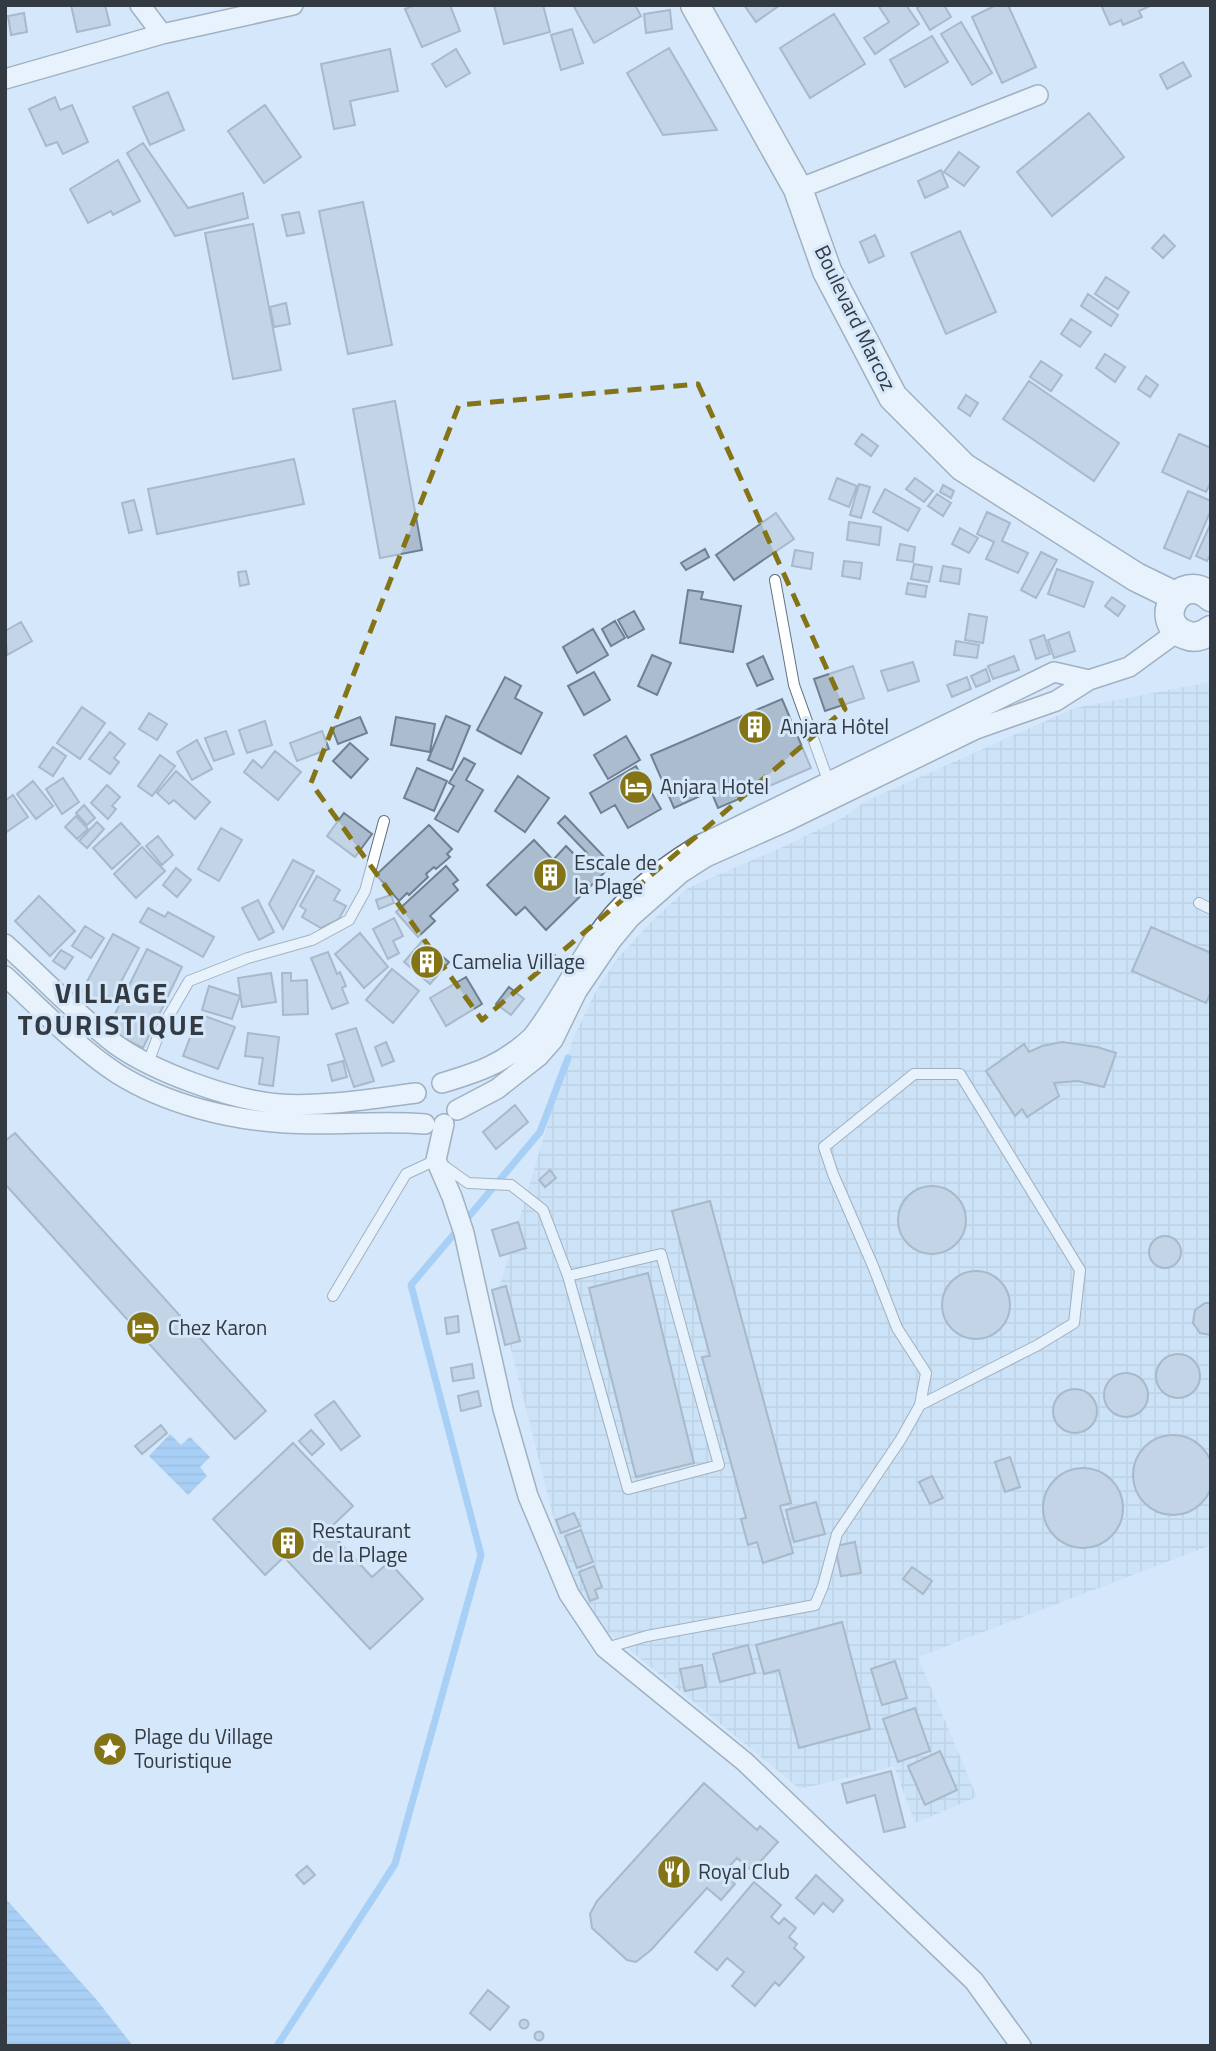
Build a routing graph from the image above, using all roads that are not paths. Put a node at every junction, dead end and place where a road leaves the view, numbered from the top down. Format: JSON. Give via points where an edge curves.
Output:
{"nodes":[{"id":1,"x":140,"y":5,"type":"edge"},
{"id":2,"x":293,"y":5,"type":"edge"},
{"id":3,"x":695,"y":5,"type":"edge"},
{"id":4,"x":162,"y":34,"type":"junction"},
{"id":5,"x":5,"y":79,"type":"edge"},
{"id":6,"x":1038,"y":95,"type":"dead end"},
{"id":7,"x":798,"y":189,"type":"junction"},
{"id":8,"x":775,"y":580,"type":"dead end"},
{"id":9,"x":1175,"y":596,"type":"junction"},
{"id":10,"x":1211,"y":597,"type":"edge"},
{"id":11,"x":1211,"y":630,"type":"edge"},
{"id":12,"x":1177,"y":632,"type":"junction"},
{"id":13,"x":1089,"y":680,"type":"junction"},
{"id":14,"x":829,"y":783,"type":"junction"},
{"id":15,"x":384,"y":821,"type":"dead end"},
{"id":16,"x":745,"y":832,"type":"junction"},
{"id":17,"x":1199,"y":903,"type":"dead end"},
{"id":18,"x":1211,"y":909,"type":"edge"},
{"id":19,"x":5,"y":944,"type":"edge"},
{"id":20,"x":597,"y":948,"type":"junction"},
{"id":21,"x":5,"y":976,"type":"edge"},
{"id":22,"x":148,"y":1063,"type":"junction"},
{"id":23,"x":442,"y":1083,"type":"junction"},
{"id":24,"x":416,"y":1093,"type":"junction"},
{"id":25,"x":442,"y":1119,"type":"junction"},
{"id":26,"x":436,"y":1160,"type":"junction"},
{"id":27,"x":568,"y":1276,"type":"junction"},
{"id":28,"x":333,"y":1296,"type":"dead end"},
{"id":29,"x":920,"y":1405,"type":"junction"},
{"id":30,"x":605,"y":1648,"type":"junction"},
{"id":31,"x":1021,"y":2046,"type":"edge"}],
"edges":[{"from":1,"to":4,"type":"street"},
{"from":2,"to":4,"type":"street"},
{"from":3,"to":7,"type":"main road","name":"Boulevard Marcoz"},
{"from":4,"to":5,"type":"street"},
{"from":6,"to":7,"type":"street"},
{"from":7,"to":9,"type":"main road","name":"Boulevard Marcoz","via":[[827,271],[893,397],[963,467],[1136,577]]},
{"from":8,"to":14,"type":"lane","via":[[794,685]]},
{"from":9,"to":10,"type":"main road","via":[[1188,588],[1204,590]]},
{"from":9,"to":12,"type":"main road","via":[[1170,621]]},
{"from":11,"to":12,"type":"main road","via":[[1189,637]]},
{"from":12,"to":13,"type":"street","via":[[1129,667]]},
{"from":13,"to":14,"type":"street","via":[[1054,672]]},
{"from":13,"to":16,"type":"street","via":[[1056,701],[976,729]]},
{"from":14,"to":16,"type":"street"},
{"from":15,"to":22,"type":"lane","via":[[365,891],[349,920],[312,940],[189,981],[160,1031]]},
{"from":16,"to":20,"type":"street","via":[[696,847],[674,860],[631,898]]},
{"from":17,"to":18,"type":"lane"},
{"from":19,"to":22,"type":"street","via":[[116,1044]]},
{"from":20,"to":23,"type":"street","via":[[525,1044],[486,1070]]},
{"from":20,"to":25,"type":"street","via":[[553,1040],[539,1056],[497,1090]]},
{"from":21,"to":25,"type":"street","via":[[118,1074],[194,1106],[285,1123]]},
{"from":22,"to":24,"type":"street","via":[[234,1095],[277,1104],[330,1104]]},
{"from":23,"to":24,"type":"street"},
{"from":23,"to":25,"type":"street","via":[[456,1097]]},
{"from":24,"to":25,"type":"street","via":[[415,1108]]},
{"from":25,"to":26,"type":"street"},
{"from":26,"to":27,"type":"lane","via":[[468,1183],[511,1185],[543,1210]]},
{"from":26,"to":28,"type":"lane","via":[[406,1174]]},
{"from":26,"to":30,"type":"street","via":[[464,1233],[503,1409],[528,1496],[569,1594]]},
{"from":27,"to":27,"type":"lane","via":[[628,1489],[719,1465],[661,1254]]},
{"from":29,"to":29,"type":"lane","via":[[1074,1323],[1080,1270],[960,1074],[914,1074],[824,1147],[897,1328],[926,1373]]},
{"from":29,"to":30,"type":"lane","via":[[837,1534],[816,1605]]},
{"from":30,"to":31,"type":"street","via":[[745,1762],[898,1908],[974,1981]]}]}
